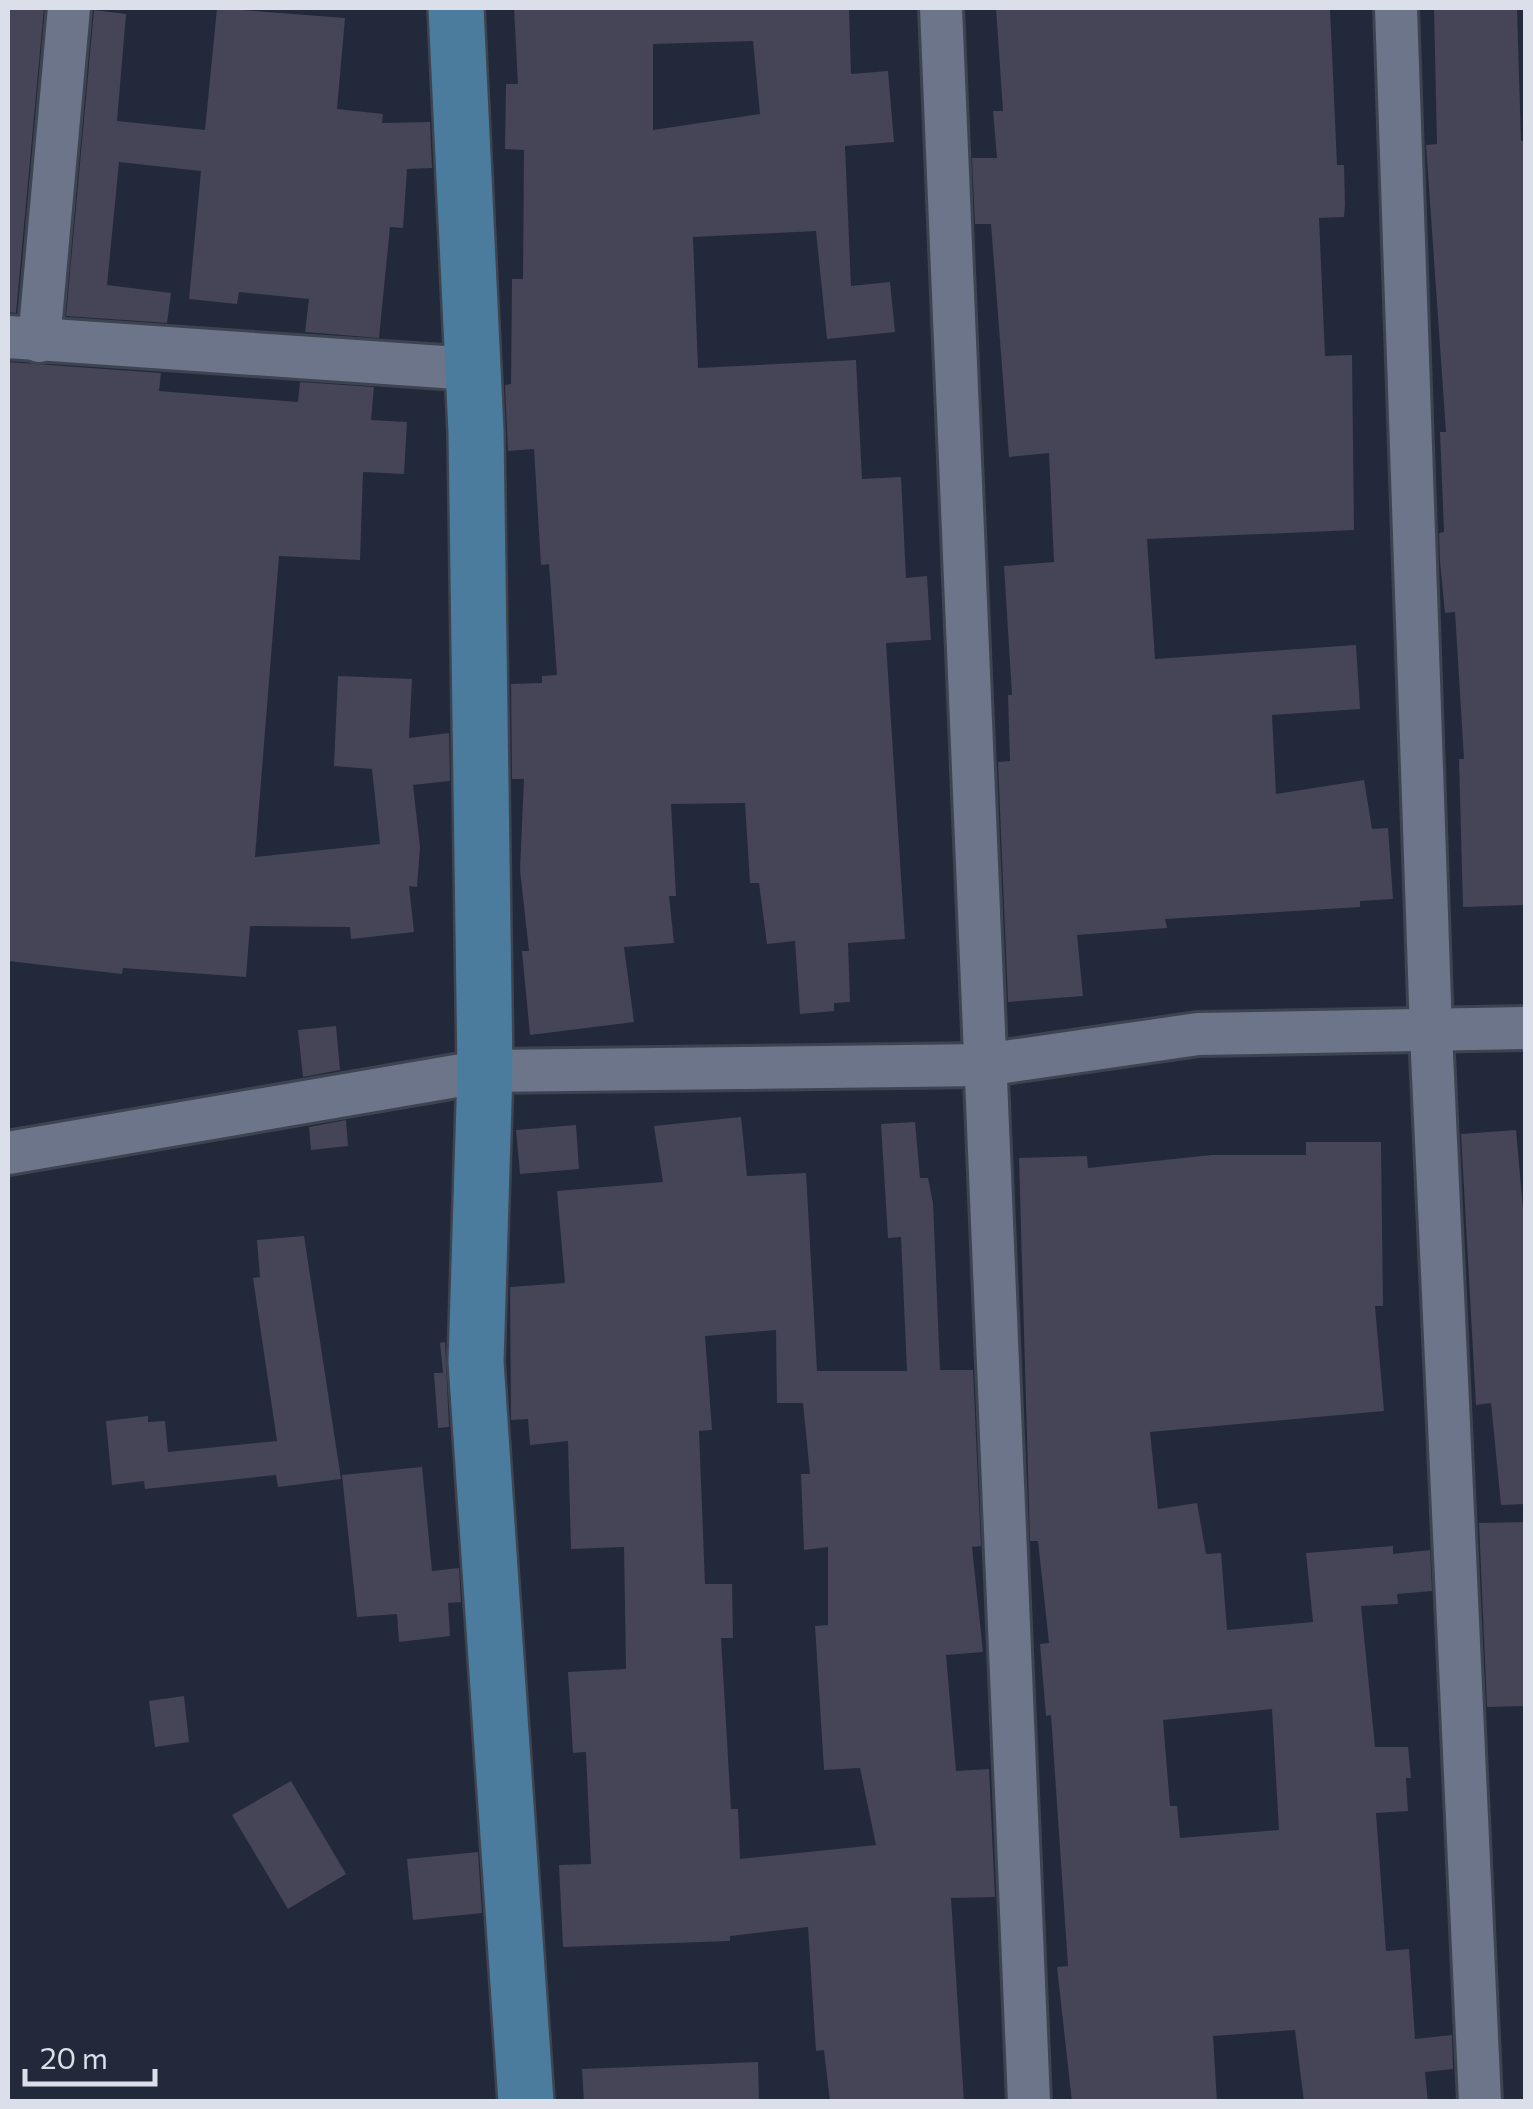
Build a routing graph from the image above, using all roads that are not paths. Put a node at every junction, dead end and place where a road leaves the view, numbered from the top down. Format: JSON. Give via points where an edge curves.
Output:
{"nodes":[{"id":1,"x":69,"y":8,"type":"edge"},
{"id":2,"x":456,"y":8,"type":"edge"},
{"id":3,"x":941,"y":8,"type":"edge"},
{"id":4,"x":1396,"y":8,"type":"edge"},
{"id":5,"x":23,"y":339,"type":"edge"},
{"id":6,"x":472,"y":369,"type":"junction"},
{"id":7,"x":1526,"y":1028,"type":"edge"},
{"id":8,"x":1432,"y":1032,"type":"junction"},
{"id":9,"x":984,"y":1064,"type":"junction"},
{"id":10,"x":484,"y":1070,"type":"junction"},
{"id":11,"x":8,"y":1153,"type":"edge"},
{"id":12,"x":526,"y":2102,"type":"edge"},
{"id":13,"x":1029,"y":2102,"type":"edge"},
{"id":14,"x":1480,"y":2102,"type":"edge"}],
"edges":[{"from":1,"to":5,"type":"street"},
{"from":2,"to":6,"type":"street"},
{"from":3,"to":9,"type":"street"},
{"from":4,"to":8,"type":"street"},
{"from":5,"to":6,"type":"street"},
{"from":6,"to":10,"type":"street"},
{"from":7,"to":8,"type":"street"},
{"from":8,"to":9,"type":"street","via":[[1198,1034]]},
{"from":8,"to":14,"type":"street"},
{"from":9,"to":10,"type":"street"},
{"from":9,"to":13,"type":"street"},
{"from":10,"to":11,"type":"street"},
{"from":10,"to":12,"type":"street","via":[[476,1362]]}]}
